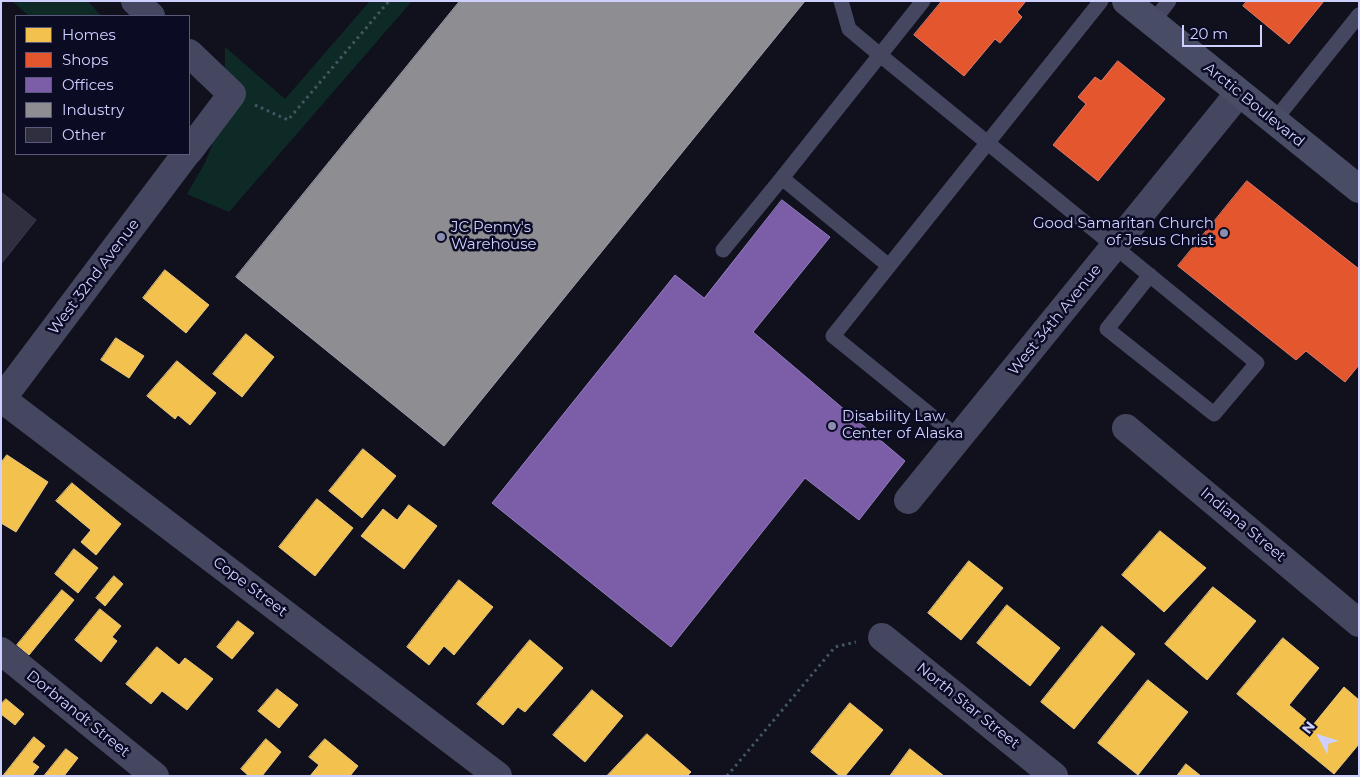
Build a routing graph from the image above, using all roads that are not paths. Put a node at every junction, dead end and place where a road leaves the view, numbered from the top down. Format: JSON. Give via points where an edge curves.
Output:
{"nodes":[{"id":1,"x":135,"y":1,"type":"edge"},
{"id":2,"x":841,"y":1,"type":"edge"},
{"id":3,"x":923,"y":1,"type":"edge"},
{"id":4,"x":1101,"y":1,"type":"edge"},
{"id":5,"x":1126,"y":1,"type":"edge"},
{"id":6,"x":1169,"y":1,"type":"edge"},
{"id":7,"x":150,"y":15,"type":"edge"},
{"id":8,"x":1359,"y":15,"type":"edge"},
{"id":9,"x":1152,"y":23,"type":"junction"},
{"id":10,"x":190,"y":54,"type":"edge"},
{"id":11,"x":880,"y":55,"type":"junction"},
{"id":12,"x":1239,"y":93,"type":"junction"},
{"id":13,"x":1274,"y":121,"type":"junction"},
{"id":14,"x":988,"y":142,"type":"junction"},
{"id":15,"x":190,"y":150,"type":"edge"},
{"id":16,"x":185,"y":155,"type":"edge"},
{"id":17,"x":782,"y":178,"type":"junction"},
{"id":18,"x":1359,"y":189,"type":"edge"},
{"id":19,"x":1116,"y":246,"type":"junction"},
{"id":20,"x":723,"y":250,"type":"dead end"},
{"id":21,"x":889,"y":266,"type":"junction"},
{"id":22,"x":1150,"y":274,"type":"junction"},
{"id":23,"x":2,"y":399,"type":"edge"},
{"id":24,"x":1126,"y":428,"type":"dead end"},
{"id":25,"x":959,"y":438,"type":"junction"},
{"id":26,"x":908,"y":500,"type":"dead end"},
{"id":27,"x":1359,"y":623,"type":"edge"},
{"id":28,"x":882,"y":637,"type":"road end"},
{"id":29,"x":1,"y":651,"type":"edge"},
{"id":30,"x":155,"y":776,"type":"edge"},
{"id":31,"x":498,"y":776,"type":"edge"},
{"id":32,"x":1054,"y":776,"type":"edge"}],
"edges":[{"from":1,"to":7,"type":"street"},
{"from":2,"to":11,"type":"lane","via":[[848,29]]},
{"from":3,"to":11,"type":"lane"},
{"from":4,"to":14,"type":"lane"},
{"from":5,"to":9,"type":"main road","name":"Arctic Boulevard"},
{"from":6,"to":9,"type":"lane"},
{"from":8,"to":13,"type":"lane"},
{"from":9,"to":12,"type":"main road","name":"Arctic Boulevard"},
{"from":10,"to":15,"type":"street","via":[[232,94]]},
{"from":11,"to":14,"type":"lane"},
{"from":11,"to":17,"type":"lane"},
{"from":12,"to":13,"type":"main road","name":"Arctic Boulevard"},
{"from":12,"to":19,"type":"street","name":"West 34th Avenue"},
{"from":13,"to":18,"type":"main road","name":"Arctic Boulevard"},
{"from":14,"to":19,"type":"lane"},
{"from":14,"to":21,"type":"lane"},
{"from":16,"to":23,"type":"street","name":"West 32nd Avenue"},
{"from":17,"to":20,"type":"lane"},
{"from":17,"to":21,"type":"lane"},
{"from":19,"to":22,"type":"lane"},
{"from":19,"to":25,"type":"street","name":"West 34th Avenue"},
{"from":21,"to":25,"type":"lane","via":[[833,336]]},
{"from":22,"to":22,"type":"lane","via":[[1107,329],[1214,414],[1257,363]]},
{"from":23,"to":31,"type":"street","name":"Cope Street"},
{"from":24,"to":27,"type":"street","name":"Indiana Street"},
{"from":25,"to":26,"type":"street","name":"West 34th Avenue"},
{"from":28,"to":32,"type":"street","name":"North Star Street"},
{"from":29,"to":30,"type":"street","name":"Dorbrandt Street"}]}
